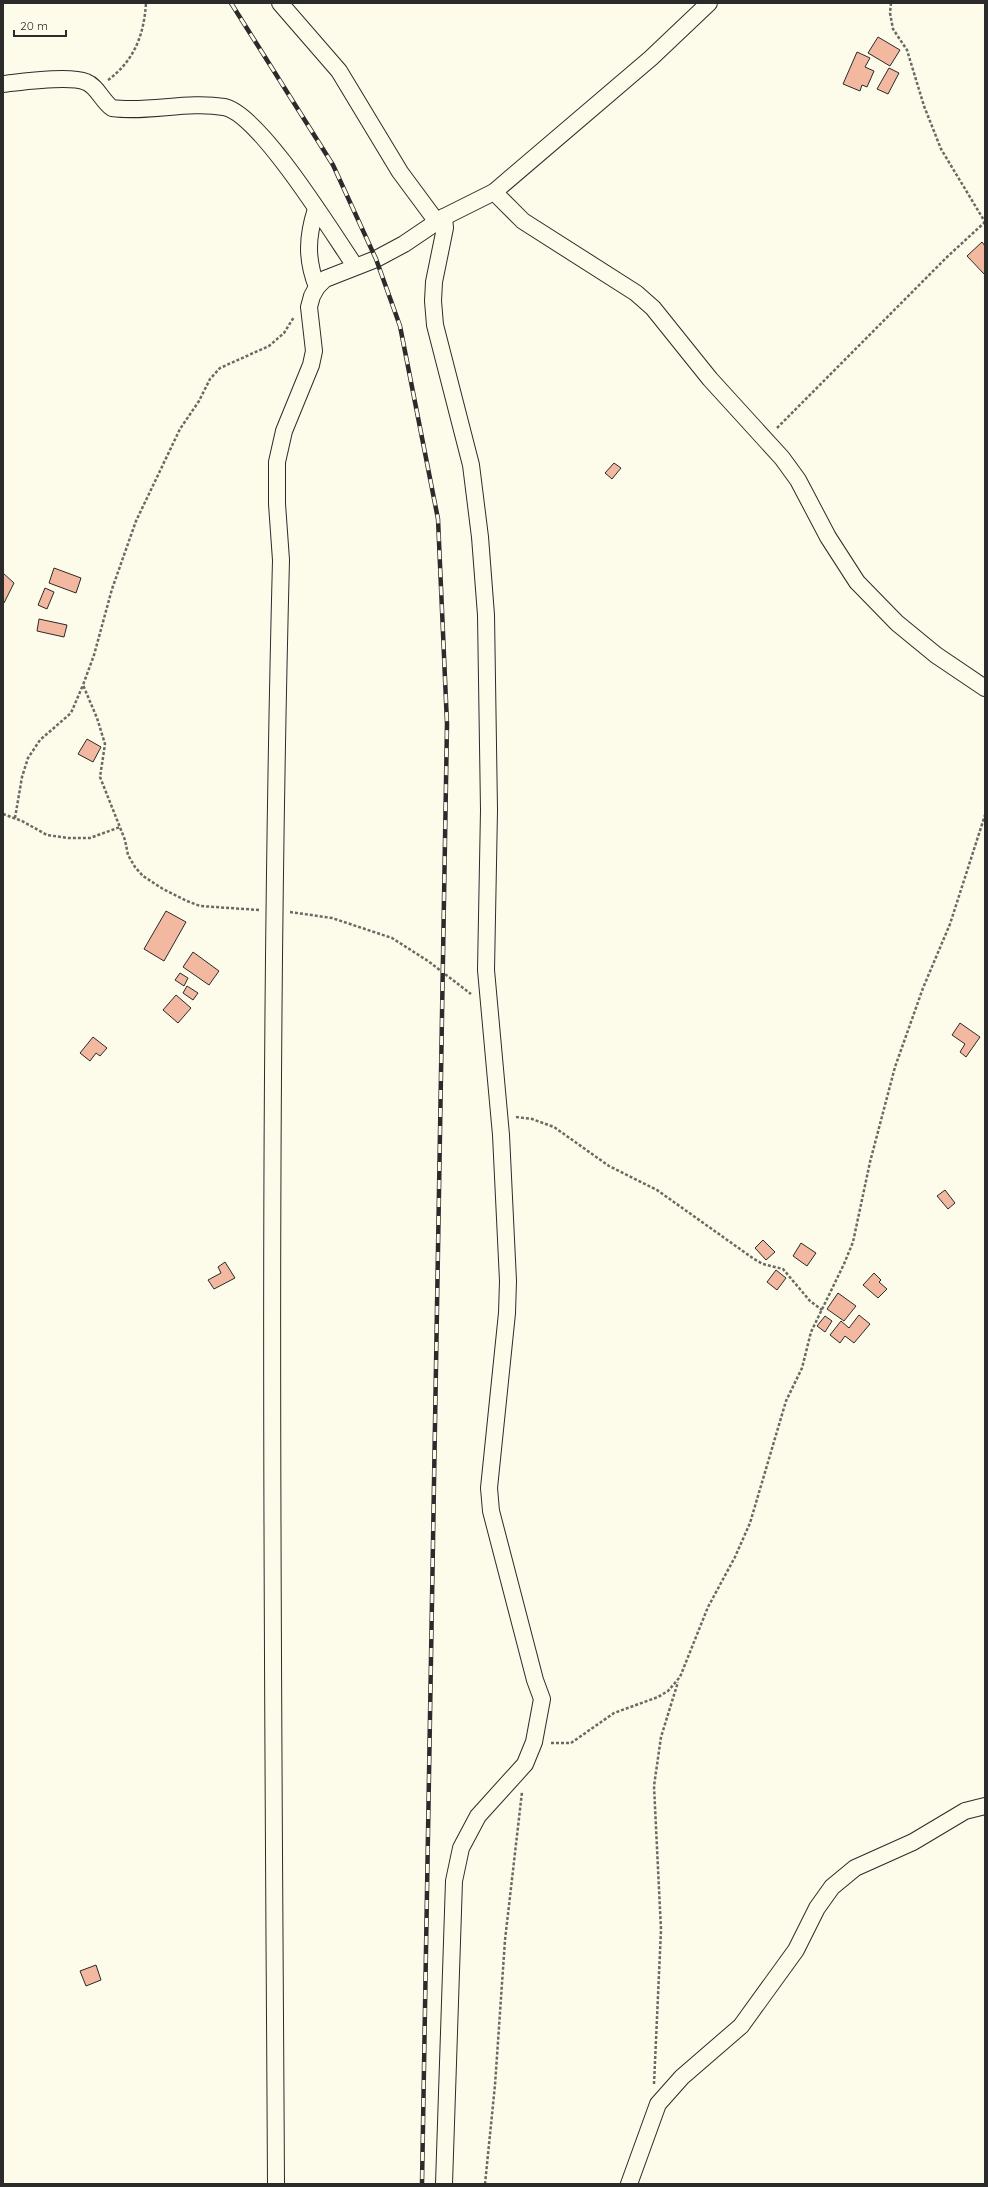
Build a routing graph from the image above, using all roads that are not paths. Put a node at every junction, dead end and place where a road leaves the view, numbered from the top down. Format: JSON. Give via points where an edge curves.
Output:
{"nodes":[{"id":1,"x":280,"y":3,"type":"edge"},
{"id":2,"x":709,"y":3,"type":"edge"},
{"id":3,"x":3,"y":84,"type":"edge"},
{"id":4,"x":494,"y":192,"type":"junction"},
{"id":5,"x":316,"y":209,"type":"junction"},
{"id":6,"x":440,"y":219,"type":"junction"},
{"id":7,"x":355,"y":266,"type":"junction"},
{"id":8,"x":316,"y":287,"type":"junction"},
{"id":9,"x":985,"y":688,"type":"edge"},
{"id":10,"x":985,"y":1806,"type":"edge"},
{"id":11,"x":276,"y":2184,"type":"edge"},
{"id":12,"x":444,"y":2184,"type":"edge"},
{"id":13,"x":629,"y":2184,"type":"edge"}],
"edges":[{"from":1,"to":6,"type":"street","via":[[338,71],[400,172]]},
{"from":2,"to":4,"type":"street","via":[[651,58]]},
{"from":3,"to":5,"type":"street","via":[[56,80],[86,82],[93,86],[104,103],[112,108],[216,106],[236,111],[275,153]]},
{"from":4,"to":6,"type":"street"},
{"from":4,"to":9,"type":"street","via":[[523,221],[629,289],[653,308],[710,379],[766,438],[798,480],[828,537],[857,582],[897,623],[936,655]]},
{"from":5,"to":7,"type":"street"},
{"from":5,"to":8,"type":"street","via":[[309,249],[310,267]]},
{"from":6,"to":7,"type":"street","via":[[404,244],[376,259]]},
{"from":6,"to":12,"type":"street","via":[[445,228],[434,282],[435,325],[471,465],[486,615],[489,810],[486,936],[500,1117],[507,1313],[489,1488],[493,1519],[542,1698],[534,1742],[525,1764],[478,1816],[461,1848],[454,1881]]},
{"from":7,"to":8,"type":"street","via":[[326,279]]},
{"from":8,"to":11,"type":"street","via":[[309,307],[314,351],[311,365],[284,431],[277,462],[281,560],[274,911],[271,1329]]},
{"from":10,"to":13,"type":"street","via":[[965,1811],[913,1842],[855,1868],[825,1896],[796,1950],[741,2026],[682,2077],[658,2104]]}]}
